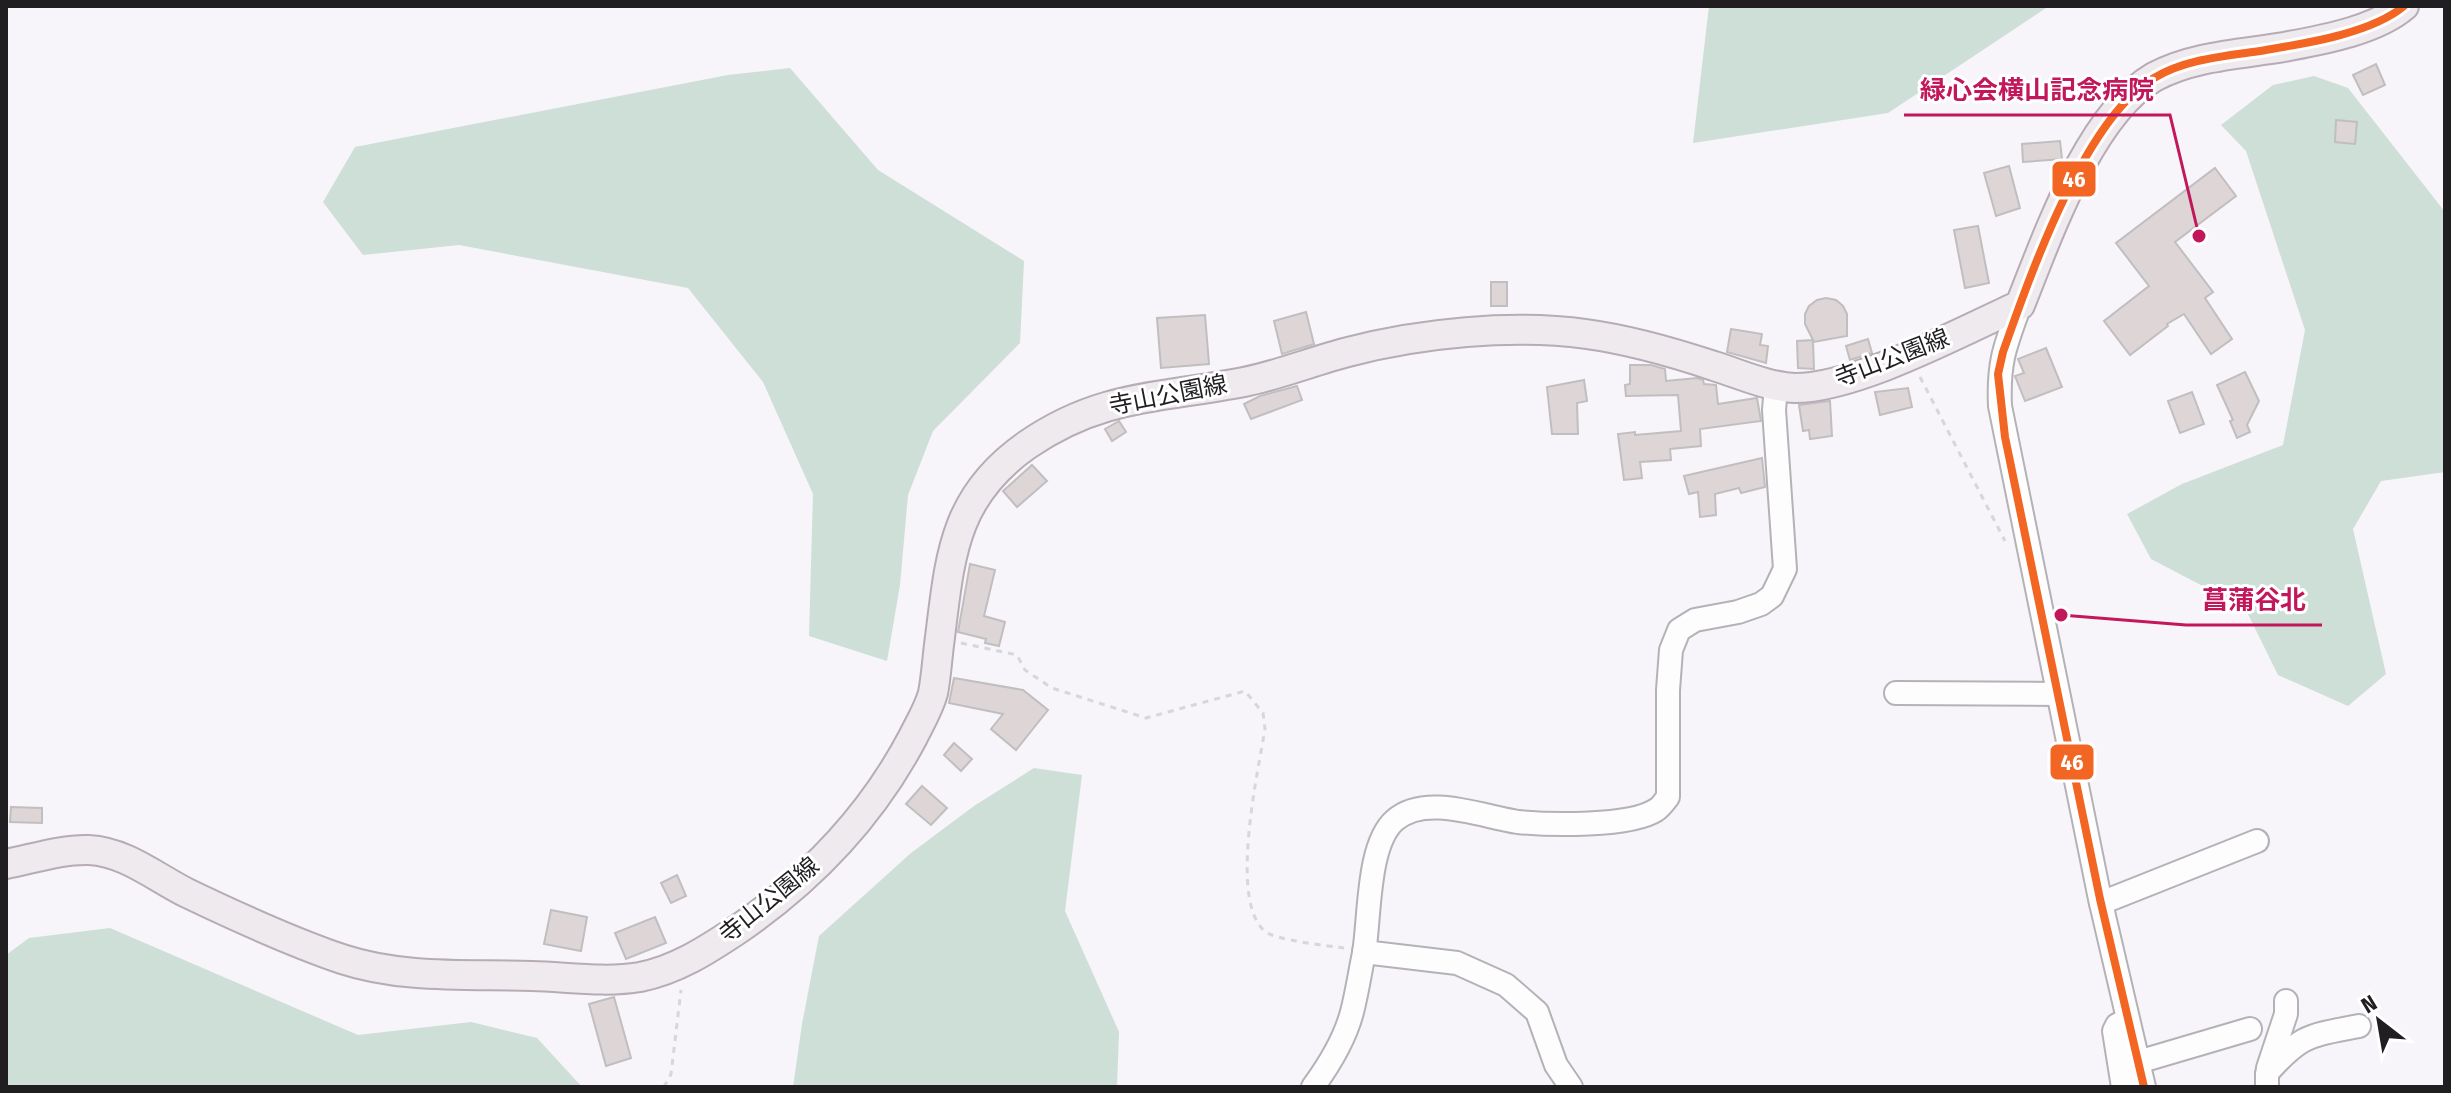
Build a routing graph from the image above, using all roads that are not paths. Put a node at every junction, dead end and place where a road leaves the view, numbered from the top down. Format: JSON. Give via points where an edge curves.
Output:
{"nodes":[{"id":1,"x":2404,"y":6,"type":"edge"},
{"id":2,"x":2020,"y":305,"type":"junction"},
{"id":3,"x":1776,"y":386,"type":"junction"},
{"id":4,"x":1896,"y":693,"type":"dead end"},
{"id":5,"x":2058,"y":694,"type":"junction"},
{"id":6,"x":2257,"y":841,"type":"dead end"},
{"id":7,"x":6,"y":864,"type":"edge"},
{"id":8,"x":2101,"y":903,"type":"junction"},
{"id":9,"x":1364,"y":952,"type":"junction"},
{"id":10,"x":2286,"y":1001,"type":"dead end"},
{"id":11,"x":2127,"y":1020,"type":"junction"},
{"id":12,"x":2359,"y":1026,"type":"dead end"},
{"id":13,"x":2250,"y":1029,"type":"dead end"},
{"id":14,"x":2138,"y":1062,"type":"junction"},
{"id":15,"x":2267,"y":1080,"type":"edge"},
{"id":16,"x":1313,"y":1087,"type":"edge"},
{"id":17,"x":1571,"y":1087,"type":"edge"},
{"id":18,"x":2123,"y":1087,"type":"edge"},
{"id":19,"x":2144,"y":1087,"type":"edge"}],
"edges":[{"from":1,"to":2,"type":"main road","via":[[2392,16],[2325,40],[2190,63],[2146,84],[2117,111],[2087,155]]},
{"from":2,"to":3,"type":"main road","name":"寺山公園線","via":[[1873,370],[1801,388]]},
{"from":2,"to":5,"type":"street","via":[[1998,374],[2000,406]]},
{"from":3,"to":7,"type":"main road","name":"寺山公園線","via":[[1635,342],[1530,329],[1486,331],[1395,342],[1247,381],[1135,398],[1098,408],[1030,443],[984,483],[969,505],[953,554],[933,693],[890,777],[858,822],[801,882],[762,912],[685,962],[645,976],[598,980],[392,972],[326,953],[212,905],[114,855],[90,850]]},
{"from":3,"to":9,"type":"street","via":[[1785,569],[1772,596],[1761,604],[1695,620],[1679,630],[1671,650],[1668,690],[1668,797],[1655,811],[1600,824],[1517,821],[1454,808],[1411,809],[1383,835]]},
{"from":4,"to":5,"type":"street"},
{"from":5,"to":8,"type":"street"},
{"from":6,"to":8,"type":"street"},
{"from":8,"to":11,"type":"street"},
{"from":9,"to":16,"type":"street","via":[[1351,1015],[1329,1066]]},
{"from":9,"to":17,"type":"street","via":[[1457,963],[1506,985],[1537,1012],[1556,1065]]},
{"from":10,"to":15,"type":"street"},
{"from":11,"to":14,"type":"street"},
{"from":11,"to":18,"type":"street","via":[[2114,1031]]},
{"from":12,"to":15,"type":"street","via":[[2311,1035],[2292,1046]]},
{"from":13,"to":14,"type":"street"},
{"from":14,"to":19,"type":"street"}]}
